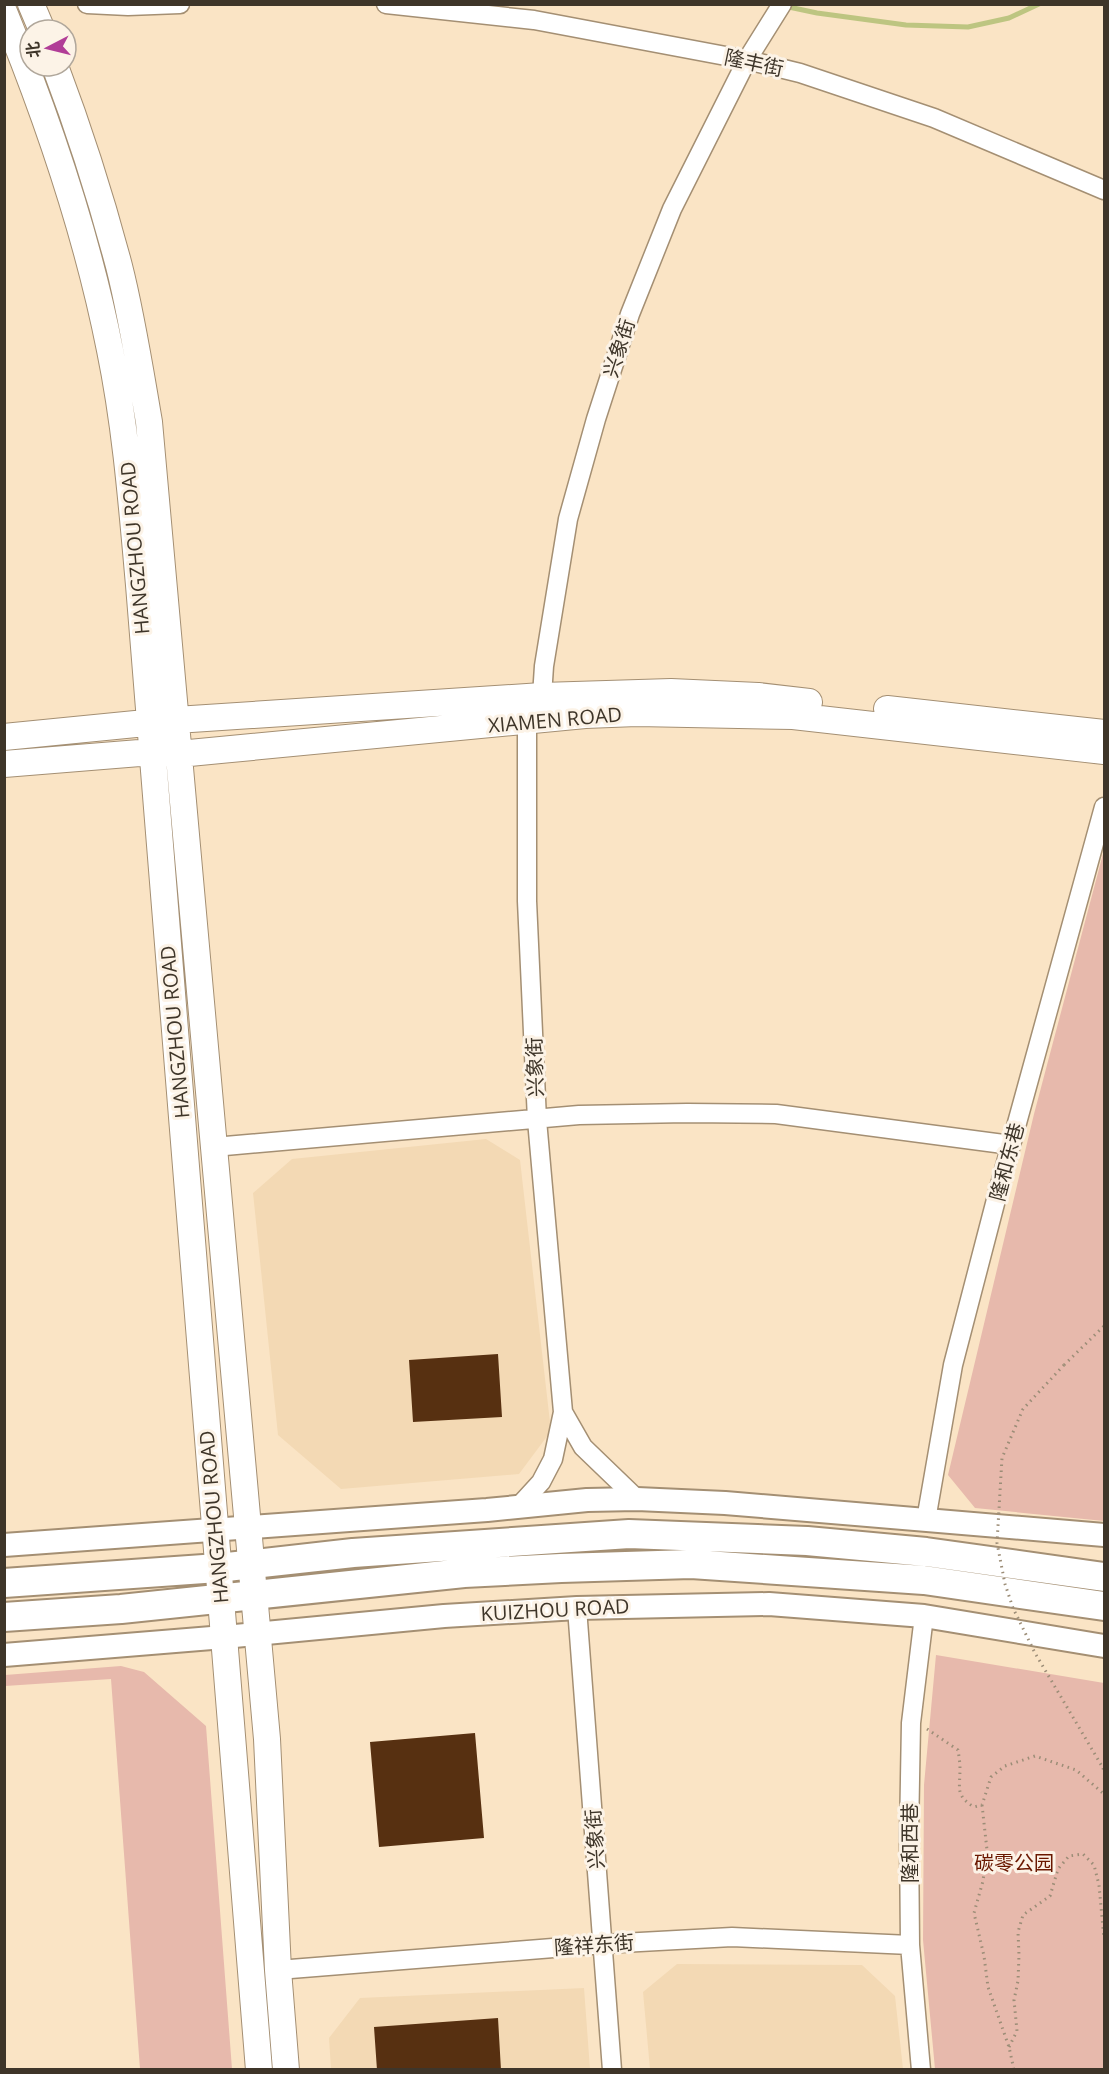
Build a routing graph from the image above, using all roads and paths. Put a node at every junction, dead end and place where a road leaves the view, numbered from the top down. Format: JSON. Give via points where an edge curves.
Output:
{"nodes":[{"id":1,"x":31,"y":4,"type":"edge"},
{"id":2,"x":87,"y":4,"type":"edge"},
{"id":3,"x":180,"y":4,"type":"edge"},
{"id":4,"x":386,"y":4,"type":"edge"},
{"id":5,"x":782,"y":4,"type":"edge"},
{"id":6,"x":4,"y":12,"type":"edge"},
{"id":7,"x":37,"y":18,"type":"edge"},
{"id":8,"x":747,"y":60,"type":"junction"},
{"id":9,"x":60,"y":78,"type":"edge"},
{"id":10,"x":1104,"y":190,"type":"edge"},
{"id":11,"x":542,"y":696,"type":"junction"},
{"id":12,"x":176,"y":720,"type":"junction"},
{"id":13,"x":150,"y":722,"type":"junction"},
{"id":14,"x":527,"y":722,"type":"junction"},
{"id":15,"x":1104,"y":733,"type":"edge"},
{"id":16,"x":4,"y":737,"type":"edge"},
{"id":17,"x":1104,"y":751,"type":"edge"},
{"id":18,"x":152,"y":752,"type":"junction"},
{"id":19,"x":179,"y":754,"type":"junction"},
{"id":20,"x":4,"y":764,"type":"edge"},
{"id":21,"x":1104,"y":807,"type":"edge"},
{"id":22,"x":537,"y":1120,"type":"junction"},
{"id":23,"x":1011,"y":1145,"type":"junction"},
{"id":24,"x":214,"y":1147,"type":"junction"},
{"id":25,"x":1104,"y":1326,"type":"edge"},
{"id":26,"x":563,"y":1412,"type":"junction"},
{"id":27,"x":637,"y":1499,"type":"junction"},
{"id":28,"x":519,"y":1506,"type":"junction"},
{"id":29,"x":926,"y":1520,"type":"junction"},
{"id":30,"x":248,"y":1527,"type":"junction"},
{"id":31,"x":215,"y":1530,"type":"junction"},
{"id":32,"x":1104,"y":1535,"type":"edge"},
{"id":33,"x":4,"y":1545,"type":"edge"},
{"id":34,"x":252,"y":1565,"type":"junction"},
{"id":35,"x":218,"y":1568,"type":"junction"},
{"id":36,"x":1104,"y":1577,"type":"edge"},
{"id":37,"x":4,"y":1583,"type":"edge"},
{"id":38,"x":255,"y":1595,"type":"junction"},
{"id":39,"x":221,"y":1598,"type":"junction"},
{"id":40,"x":1104,"y":1606,"type":"edge"},
{"id":41,"x":577,"y":1608,"type":"junction"},
{"id":42,"x":924,"y":1616,"type":"junction"},
{"id":43,"x":4,"y":1617,"type":"edge"},
{"id":44,"x":257,"y":1634,"type":"junction"},
{"id":45,"x":224,"y":1638,"type":"junction"},
{"id":46,"x":1104,"y":1646,"type":"edge"},
{"id":47,"x":4,"y":1655,"type":"edge"},
{"id":48,"x":925,"y":1727,"type":"dead end"},
{"id":49,"x":1103,"y":1770,"type":"edge"},
{"id":50,"x":1104,"y":1794,"type":"edge"},
{"id":51,"x":982,"y":1805,"type":"junction"},
{"id":52,"x":1104,"y":1939,"type":"edge"},
{"id":53,"x":603,"y":1944,"type":"junction"},
{"id":54,"x":910,"y":1946,"type":"junction"},
{"id":55,"x":278,"y":1970,"type":"junction"},
{"id":56,"x":1009,"y":2047,"type":"junction"},
{"id":57,"x":259,"y":2070,"type":"edge"},
{"id":58,"x":286,"y":2070,"type":"edge"},
{"id":59,"x":612,"y":2070,"type":"edge"},
{"id":60,"x":921,"y":2070,"type":"edge"},
{"id":61,"x":1014,"y":2070,"type":"edge"}],
"edges":[{"from":1,"to":7,"type":"main road"},
{"from":2,"to":3,"type":"street"},
{"from":4,"to":8,"type":"street","name":"隆丰街","via":[[534,20]]},
{"from":5,"to":8,"type":"street","name":"兴象街"},
{"from":6,"to":13,"type":"main road","name":"HANGZHOU ROAD","via":[[70,190],[111,351],[128,474]]},
{"from":8,"to":10,"type":"street","name":"隆丰街","via":[[800,73],[934,118]]},
{"from":8,"to":11,"type":"street","name":"兴象街","via":[[672,209],[630,314],[568,519]]},
{"from":9,"to":12,"type":"main road","name":"HANGZHOU ROAD","via":[[98,191],[136,348],[148,422]]},
{"from":11,"to":12,"type":"main road","name":"XIAMEN ROAD"},
{"from":11,"to":15,"type":"main road","name":"XIAMEN ROAD","via":[[671,692],[758,696]]},
{"from":12,"to":13,"type":"main road","name":"XIAMEN ROAD"},
{"from":12,"to":19,"type":"main road","name":"HANGZHOU ROAD"},
{"from":13,"to":16,"type":"main road","name":"XIAMEN ROAD"},
{"from":13,"to":18,"type":"main road","name":"HANGZHOU ROAD"},
{"from":14,"to":17,"type":"main road","name":"XIAMEN ROAD","via":[[637,713],[793,717]]},
{"from":14,"to":19,"type":"main road","name":"XIAMEN ROAD"},
{"from":14,"to":22,"type":"street","name":"兴象街","via":[[528,901]]},
{"from":18,"to":19,"type":"main road","name":"XIAMEN ROAD"},
{"from":18,"to":20,"type":"main road","name":"XIAMEN ROAD"},
{"from":18,"to":31,"type":"main road","name":"HANGZHOU ROAD"},
{"from":19,"to":24,"type":"main road","name":"HANGZHOU ROAD"},
{"from":21,"to":23,"type":"street","name":"隆和东巷"},
{"from":22,"to":23,"type":"street","via":[[579,1115],[776,1114]]},
{"from":22,"to":24,"type":"street"},
{"from":22,"to":26,"type":"street","name":"兴象街"},
{"from":23,"to":29,"type":"street","name":"隆和东巷","via":[[953,1365]]},
{"from":24,"to":30,"type":"main road","name":"HANGZHOU ROAD"},
{"from":25,"to":49,"type":"path","bridge":true,"via":[[1023,1409],[1002,1458],[996,1543],[1013,1608]]},
{"from":26,"to":27,"type":"street","name":"兴象街","via":[[583,1447]]},
{"from":26,"to":28,"type":"street","name":"兴象街","via":[[553,1459],[541,1482]]},
{"from":27,"to":28,"type":"street"},
{"from":27,"to":29,"type":"street"},
{"from":28,"to":30,"type":"street"},
{"from":29,"to":32,"type":"street"},
{"from":30,"to":31,"type":"street"},
{"from":30,"to":34,"type":"main road","name":"HANGZHOU ROAD"},
{"from":31,"to":33,"type":"street"},
{"from":31,"to":35,"type":"main road","name":"HANGZHOU ROAD"},
{"from":34,"to":35,"type":"main road"},
{"from":34,"to":36,"type":"main road","via":[[375,1551],[640,1534],[807,1541],[926,1552]]},
{"from":34,"to":38,"type":"main road","name":"HANGZHOU ROAD"},
{"from":35,"to":37,"type":"main road"},
{"from":35,"to":39,"type":"main road","name":"HANGZHOU ROAD"},
{"from":38,"to":39,"type":"main road","name":"KUIZHOU ROAD"},
{"from":38,"to":40,"type":"main road","name":"KUIZHOU ROAD","via":[[464,1573],[691,1564],[924,1580]]},
{"from":38,"to":44,"type":"main road","name":"HANGZHOU ROAD"},
{"from":39,"to":43,"type":"main road","name":"KUIZHOU ROAD"},
{"from":39,"to":45,"type":"main road","name":"HANGZHOU ROAD"},
{"from":41,"to":42,"type":"street","name":"KUIZHOU ROAD","via":[[769,1604]]},
{"from":41,"to":44,"type":"street","name":"KUIZHOU ROAD"},
{"from":41,"to":53,"type":"street","name":"兴象街"},
{"from":42,"to":46,"type":"street","name":"KUIZHOU ROAD"},
{"from":42,"to":54,"type":"street","name":"隆和西巷","via":[[911,1723]]},
{"from":44,"to":45,"type":"street","name":"KUIZHOU ROAD"},
{"from":44,"to":55,"type":"main road","name":"HANGZHOU ROAD","via":[[267,1739]]},
{"from":45,"to":47,"type":"street","name":"KUIZHOU ROAD"},
{"from":45,"to":57,"type":"main road","name":"HANGZHOU ROAD"},
{"from":48,"to":51,"type":"path","via":[[958,1750],[958,1790],[974,1807]]},
{"from":50,"to":51,"type":"path","via":[[1076,1770],[1035,1756],[1005,1766],[991,1777]]},
{"from":51,"to":56,"type":"path","via":[[987,1850],[974,1913],[988,1987]]},
{"from":52,"to":56,"type":"path","via":[[1094,1865],[1083,1854],[1069,1856],[1058,1869],[1050,1896],[1023,1915],[1018,1932],[1014,2000],[1017,2031]]},
{"from":53,"to":54,"type":"street","name":"隆祥东街","via":[[732,1937]]},
{"from":53,"to":55,"type":"street","name":"隆祥东街"},
{"from":53,"to":59,"type":"street","name":"兴象街"},
{"from":54,"to":60,"type":"street","name":"隆和西巷"},
{"from":55,"to":58,"type":"main road","name":"HANGZHOU ROAD"},
{"from":56,"to":61,"type":"path"}]}
